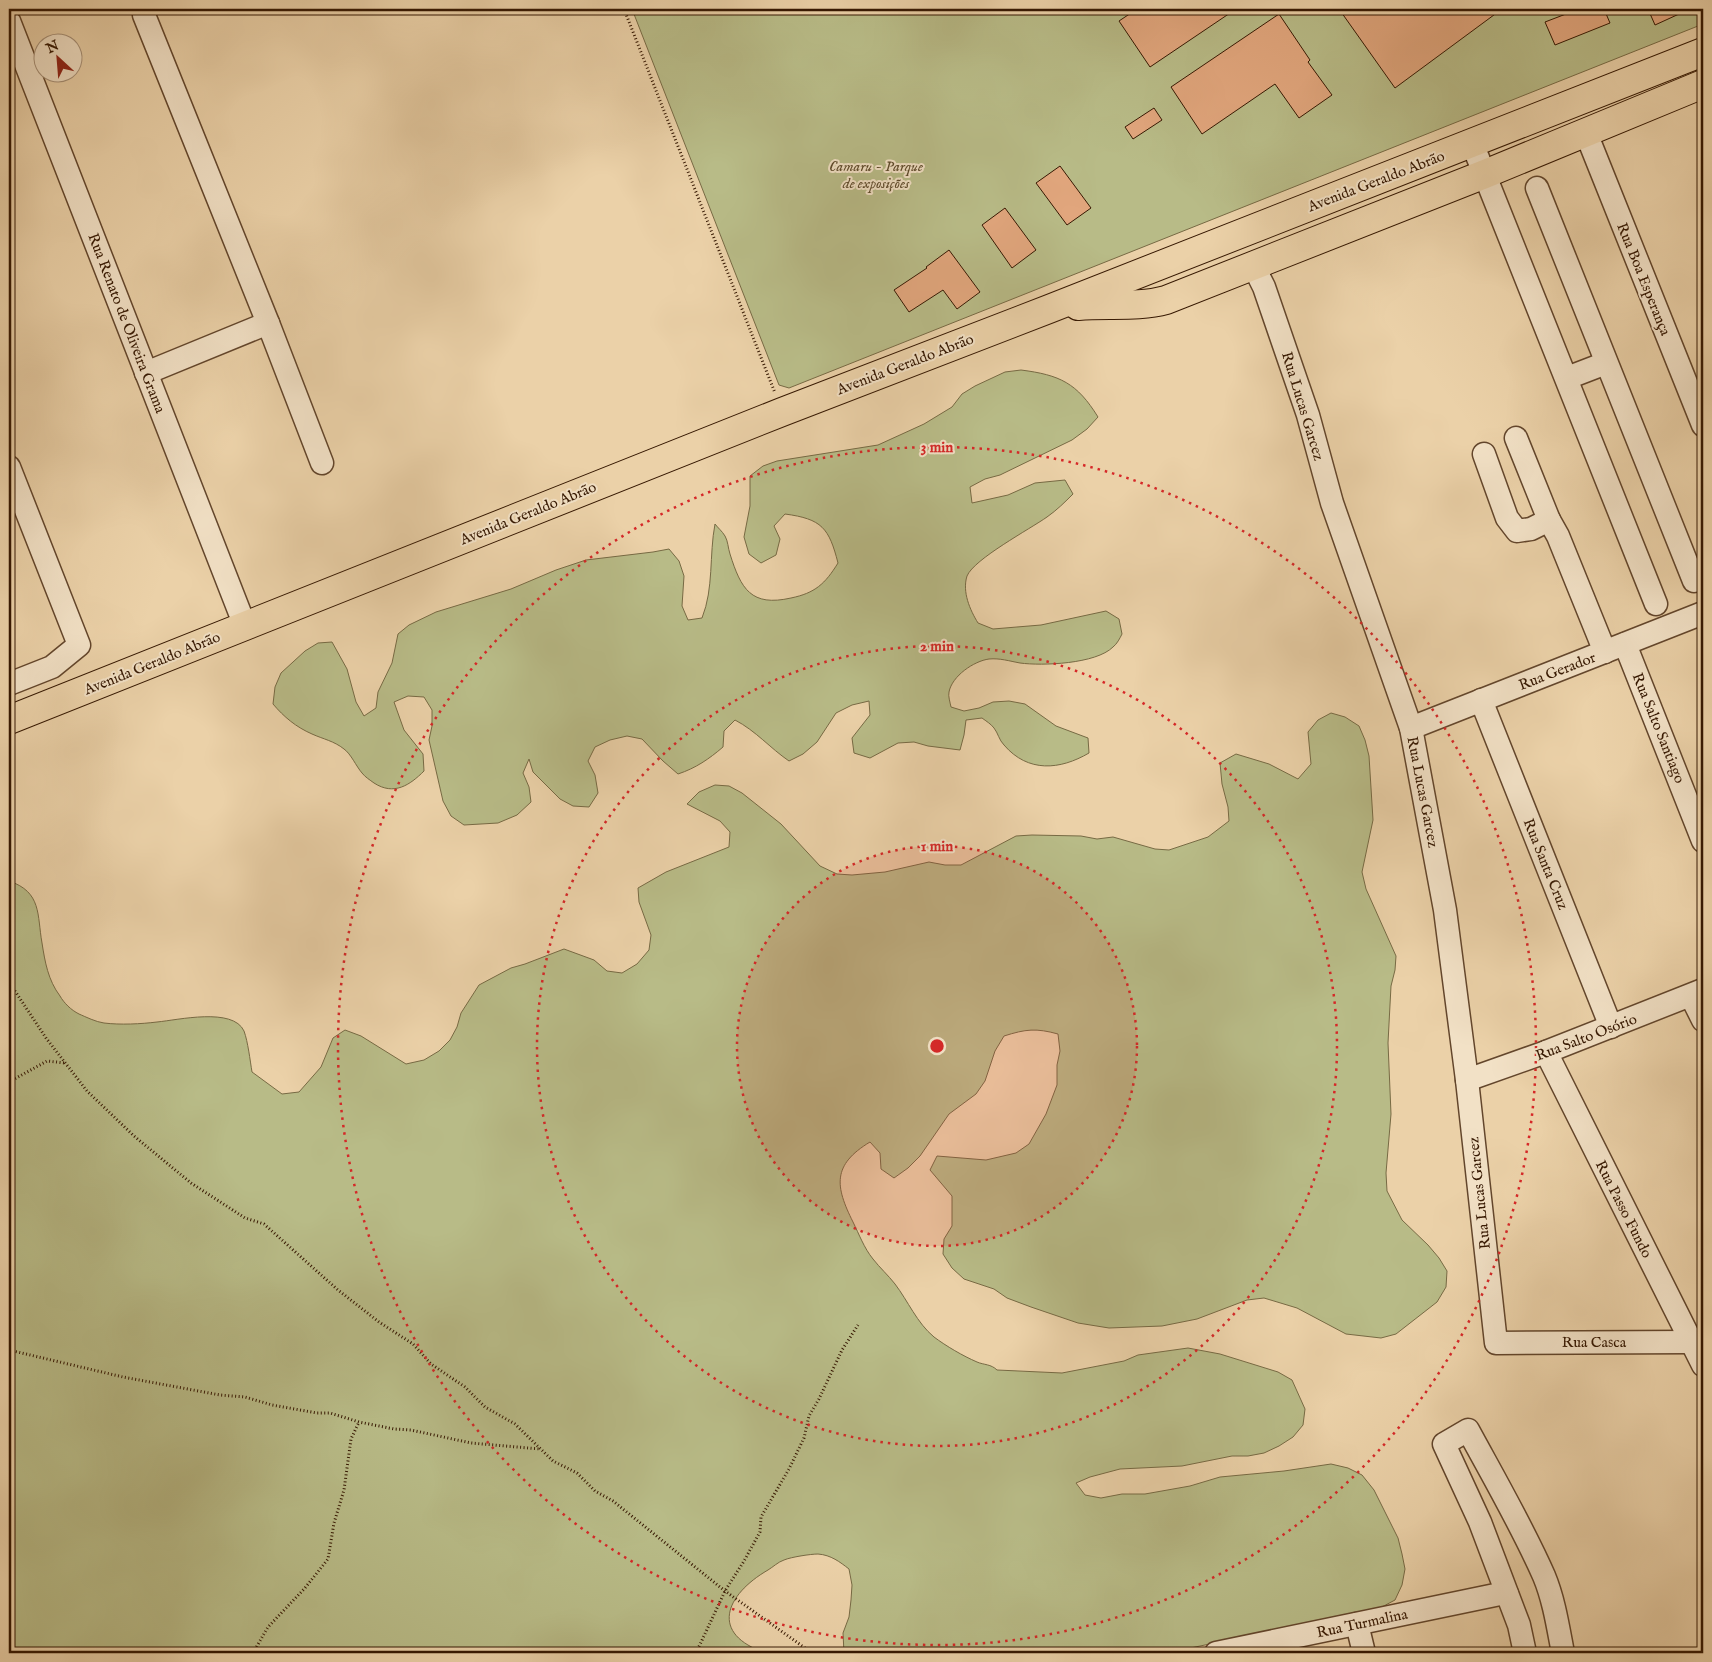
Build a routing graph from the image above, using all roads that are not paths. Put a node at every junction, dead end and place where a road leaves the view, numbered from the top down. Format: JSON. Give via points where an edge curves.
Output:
{"nodes":[{"id":1,"x":144,"y":16,"type":"dead end"},
{"id":2,"x":9,"y":21,"type":"edge"},
{"id":3,"x":1703,"y":52,"type":"edge"},
{"id":4,"x":1703,"y":84,"type":"edge"},
{"id":5,"x":1586,"y":133,"type":"junction"},
{"id":6,"x":1472,"y":143,"type":"junction"},
{"id":7,"x":1485,"y":174,"type":"junction"},
{"id":8,"x":1537,"y":188,"type":"dead end"},
{"id":9,"x":1254,"y":265,"type":"junction"},
{"id":10,"x":1049,"y":309,"type":"junction"},
{"id":11,"x":268,"y":323,"type":"junction"},
{"id":12,"x":1606,"y":363,"type":"junction"},
{"id":13,"x":146,"y":373,"type":"junction"},
{"id":14,"x":1567,"y":378,"type":"junction"},
{"id":15,"x":1703,"y":425,"type":"edge"},
{"id":16,"x":1516,"y":438,"type":"dead end"},
{"id":17,"x":1484,"y":454,"type":"dead end"},
{"id":18,"x":322,"y":463,"type":"dead end"},
{"id":19,"x":9,"y":467,"type":"edge"},
{"id":20,"x":1549,"y":520,"type":"junction"},
{"id":21,"x":1694,"y":581,"type":"dead end"},
{"id":22,"x":1656,"y":604,"type":"dead end"},
{"id":23,"x":1703,"y":613,"type":"edge"},
{"id":24,"x":246,"y":626,"type":"junction"},
{"id":25,"x":1626,"y":644,"type":"junction"},
{"id":26,"x":1605,"y":652,"type":"junction"},
{"id":27,"x":12,"y":683,"type":"edge"},
{"id":28,"x":1481,"y":700,"type":"junction"},
{"id":29,"x":9,"y":720,"type":"edge"},
{"id":30,"x":1411,"y":728,"type":"junction"},
{"id":31,"x":1703,"y":841,"type":"edge"},
{"id":32,"x":1697,"y":993,"type":"edge"},
{"id":33,"x":1703,"y":1020,"type":"edge"},
{"id":34,"x":1611,"y":1027,"type":"junction"},
{"id":35,"x":1546,"y":1052,"type":"junction"},
{"id":36,"x":1467,"y":1080,"type":"junction"},
{"id":37,"x":1496,"y":1342,"type":"joint"},
{"id":38,"x":1692,"y":1342,"type":"junction"},
{"id":39,"x":1703,"y":1365,"type":"edge"},
{"id":40,"x":1507,"y":1594,"type":"junction"},
{"id":41,"x":1357,"y":1624,"type":"junction"},
{"id":42,"x":1216,"y":1653,"type":"edge"},
{"id":43,"x":1364,"y":1653,"type":"edge"},
{"id":44,"x":1525,"y":1653,"type":"edge"},
{"id":45,"x":1563,"y":1653,"type":"edge"}],
"edges":[{"from":1,"to":11,"type":"street"},
{"from":2,"to":13,"type":"street","name":"Rua Renato de Oliveira Grama"},
{"from":3,"to":6,"type":"main road","name":"Avenida Geraldo Abrão"},
{"from":4,"to":5,"type":"main road","name":"Avenida Geraldo Abrão"},
{"from":5,"to":7,"type":"main road","name":"Avenida Geraldo Abrão"},
{"from":5,"to":15,"type":"street","name":"Rua Boa Esperança"},
{"from":6,"to":7,"type":"street"},
{"from":6,"to":10,"type":"main road","name":"Avenida Geraldo Abrão"},
{"from":7,"to":9,"type":"main road","name":"Avenida Geraldo Abrão"},
{"from":7,"to":14,"type":"street"},
{"from":8,"to":12,"type":"street"},
{"from":9,"to":10,"type":"main road","name":"Avenida Geraldo Abrão","via":[[1143,305],[1098,304]]},
{"from":9,"to":30,"type":"street","name":"Rua Lucas Garcez","via":[[1304,406],[1332,504]]},
{"from":10,"to":24,"type":"main road","name":"Avenida Geraldo Abrão"},
{"from":11,"to":13,"type":"street"},
{"from":11,"to":18,"type":"street"},
{"from":12,"to":14,"type":"street"},
{"from":12,"to":21,"type":"street"},
{"from":13,"to":24,"type":"street","name":"Rua Renato de Oliveira Grama"},
{"from":14,"to":22,"type":"street"},
{"from":16,"to":20,"type":"street"},
{"from":17,"to":20,"type":"street","via":[[1507,518],[1517,530]]},
{"from":19,"to":27,"type":"street","via":[[78,645],[52,667]]},
{"from":20,"to":26,"type":"street"},
{"from":23,"to":25,"type":"street","name":"Rua Gerador"},
{"from":24,"to":29,"type":"main road","name":"Avenida Geraldo Abrão"},
{"from":25,"to":26,"type":"street","name":"Rua Gerador"},
{"from":25,"to":31,"type":"street","name":"Rua Salto Santiago"},
{"from":26,"to":28,"type":"street","name":"Rua Gerador"},
{"from":28,"to":30,"type":"street","name":"Rua Gerador"},
{"from":28,"to":34,"type":"street","name":"Rua Santa Cruz"},
{"from":30,"to":36,"type":"street","name":"Rua Lucas Garcez","via":[[1445,910]]},
{"from":32,"to":33,"type":"street"},
{"from":32,"to":34,"type":"street","name":"Rua Salto Osório"},
{"from":34,"to":35,"type":"street","name":"Rua Salto Osório"},
{"from":35,"to":36,"type":"street","name":"Rua Salto Osório"},
{"from":35,"to":38,"type":"street","name":"Rua Passo Fundo"},
{"from":36,"to":37,"type":"street","name":"Rua Lucas Garcez"},
{"from":37,"to":38,"type":"street","name":"Rua Casca"},
{"from":38,"to":39,"type":"street","name":"Rua Passo Fundo"},
{"from":40,"to":41,"type":"street","name":"Rua Turmalina"},
{"from":40,"to":44,"type":"street"},
{"from":40,"to":45,"type":"street","via":[[1480,1522],[1444,1444],[1468,1430],[1518,1521],[1544,1577]]},
{"from":41,"to":42,"type":"street","name":"Rua Turmalina"},
{"from":41,"to":43,"type":"street"}]}
